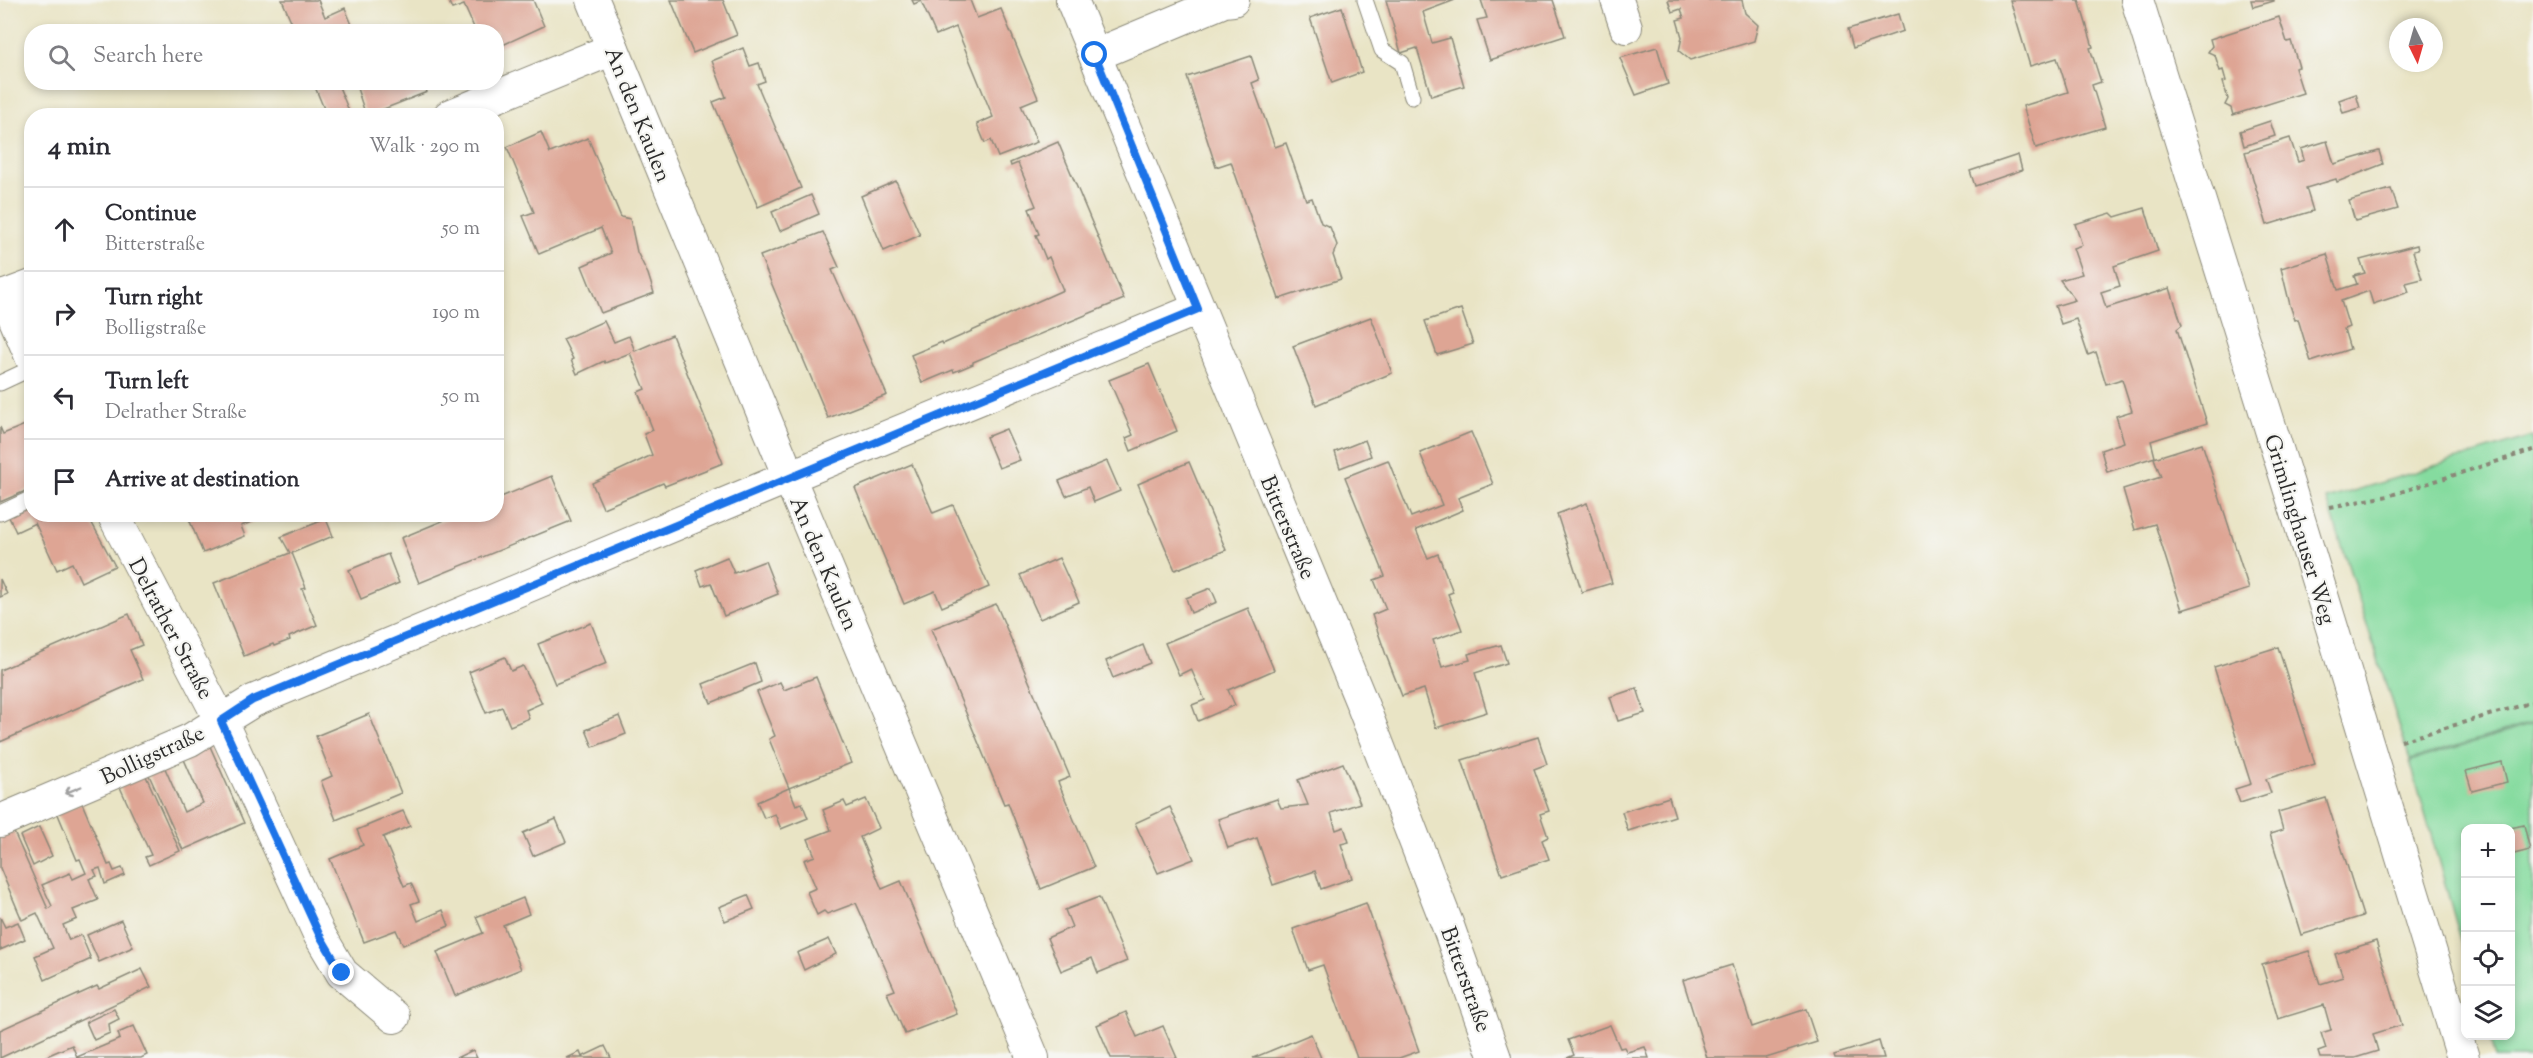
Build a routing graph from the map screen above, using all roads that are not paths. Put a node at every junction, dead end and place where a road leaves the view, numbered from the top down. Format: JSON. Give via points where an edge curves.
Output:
{"nodes":[{"id":1,"x":593,"y":0,"type":"edge"},
{"id":2,"x":1072,"y":0,"type":"edge"},
{"id":3,"x":1233,"y":0,"type":"edge"},
{"id":4,"x":1365,"y":0,"type":"edge"},
{"id":5,"x":2137,"y":0,"type":"edge"},
{"id":6,"x":613,"y":49,"type":"junction"},
{"id":7,"x":1095,"y":55,"type":"junction"},
{"id":8,"x":1412,"y":97,"type":"dead end"},
{"id":9,"x":469,"y":108,"type":"edge"},
{"id":10,"x":12,"y":293,"type":"edge"},
{"id":11,"x":1198,"y":309,"type":"junction"},
{"id":12,"x":24,"y":333,"type":"edge"},
{"id":13,"x":24,"y":372,"type":"edge"},
{"id":14,"x":0,"y":383,"type":"edge"},
{"id":15,"x":789,"y":477,"type":"junction"},
{"id":16,"x":24,"y":502,"type":"edge"},
{"id":17,"x":0,"y":513,"type":"edge"},
{"id":18,"x":117,"y":522,"type":"edge"},
{"id":19,"x":221,"y":721,"type":"junction"},
{"id":20,"x":0,"y":821,"type":"edge"},
{"id":21,"x":394,"y":1017,"type":"dead end"},
{"id":22,"x":1033,"y":1058,"type":"edge"},
{"id":23,"x":1495,"y":1058,"type":"edge"},
{"id":24,"x":2463,"y":1058,"type":"edge"}],
"edges":[{"from":1,"to":6,"type":"street","name":"An den Kaulen"},
{"from":2,"to":7,"type":"street","name":"Bitterstraße"},
{"from":3,"to":7,"type":"street"},
{"from":4,"to":8,"type":"lane","via":[[1382,50],[1402,63]]},
{"from":5,"to":24,"type":"street","name":"Grimlinghauser Weg"},
{"from":6,"to":9,"type":"street"},
{"from":6,"to":15,"type":"street","name":"An den Kaulen"},
{"from":7,"to":11,"type":"street","name":"Bitterstraße"},
{"from":10,"to":12,"type":"street"},
{"from":11,"to":15,"type":"street","name":"Bolligstraße"},
{"from":11,"to":23,"type":"street","name":"Bitterstraße","via":[[1361,701]]},
{"from":13,"to":14,"type":"lane"},
{"from":15,"to":19,"type":"street","name":"Bolligstraße","via":[[253,700]]},
{"from":15,"to":22,"type":"street","name":"An den Kaulen"},
{"from":16,"to":17,"type":"lane"},
{"from":18,"to":19,"type":"street","name":"Delrather Straße"},
{"from":19,"to":20,"type":"street","name":"Bolligstraße","one_way":true,"via":[[190,740]]},
{"from":19,"to":21,"type":"street","name":"Delrather Straße","via":[[319,934],[342,973]]}]}
